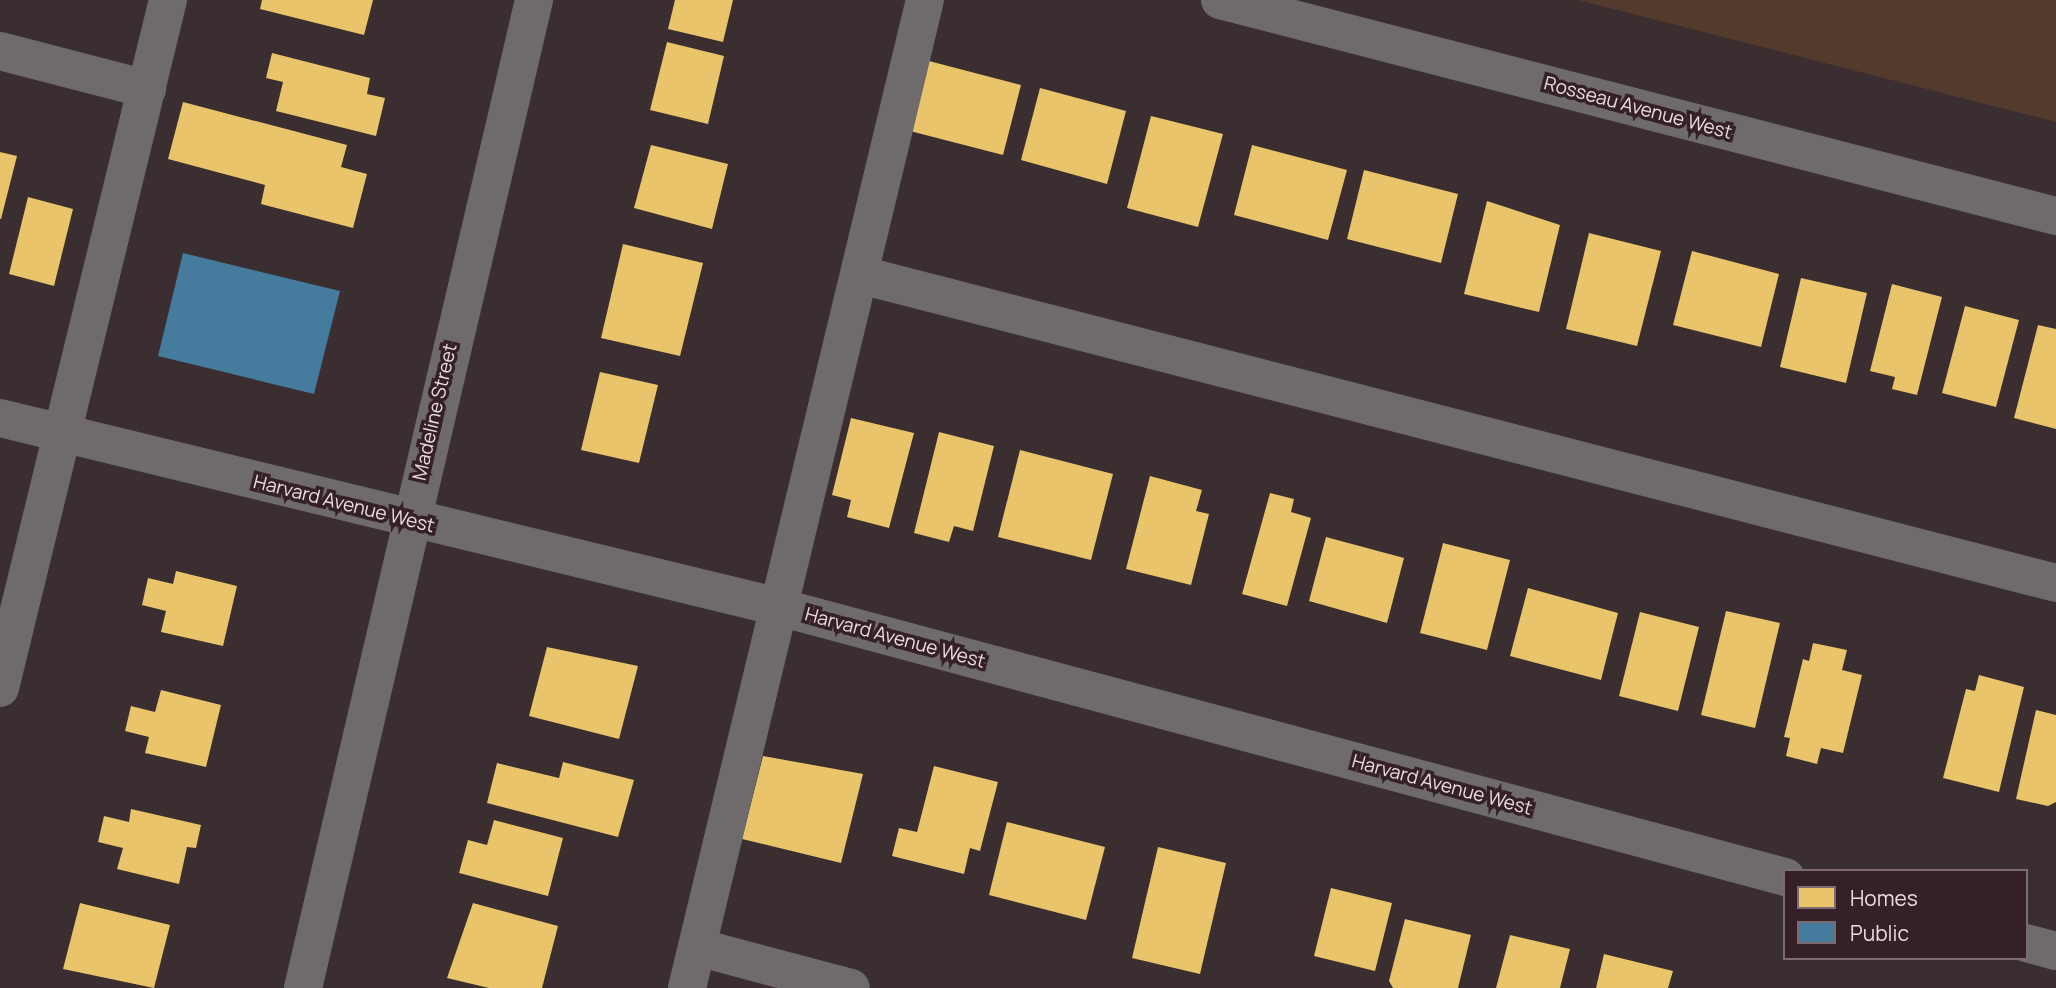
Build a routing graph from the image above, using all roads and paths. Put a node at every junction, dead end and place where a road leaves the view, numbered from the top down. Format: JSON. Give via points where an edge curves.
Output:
{"nodes":[{"id":1,"x":167,"y":0,"type":"edge"},
{"id":2,"x":534,"y":0,"type":"edge"},
{"id":3,"x":925,"y":0,"type":"edge"},
{"id":4,"x":1220,"y":0,"type":"edge"},
{"id":5,"x":0,"y":51,"type":"edge"},
{"id":6,"x":147,"y":89,"type":"junction"},
{"id":7,"x":2056,"y":216,"type":"edge"},
{"id":8,"x":861,"y":275,"type":"junction"},
{"id":9,"x":0,"y":418,"type":"edge"},
{"id":10,"x":61,"y":434,"type":"junction"},
{"id":11,"x":410,"y":520,"type":"junction"},
{"id":12,"x":2056,"y":583,"type":"edge"},
{"id":13,"x":779,"y":607,"type":"junction"},
{"id":14,"x":0,"y":688,"type":"edge"},
{"id":15,"x":1783,"y":876,"type":"edge"},
{"id":16,"x":2028,"y":944,"type":"edge"},
{"id":17,"x":697,"y":947,"type":"junction"},
{"id":18,"x":2056,"y":951,"type":"edge"},
{"id":19,"x":303,"y":988,"type":"edge"},
{"id":20,"x":687,"y":988,"type":"edge"},
{"id":21,"x":851,"y":988,"type":"edge"}],
"edges":[{"from":1,"to":6,"type":"street"},
{"from":2,"to":11,"type":"street","name":"Madeline Street"},
{"from":3,"to":8,"type":"street"},
{"from":4,"to":7,"type":"street","name":"Rosseau Avenue West"},
{"from":5,"to":6,"type":"street"},
{"from":6,"to":10,"type":"street"},
{"from":8,"to":12,"type":"street"},
{"from":8,"to":13,"type":"street"},
{"from":9,"to":10,"type":"street","name":"Harvard Avenue West"},
{"from":10,"to":11,"type":"street","name":"Harvard Avenue West"},
{"from":10,"to":14,"type":"street"},
{"from":11,"to":13,"type":"street","name":"Harvard Avenue West"},
{"from":11,"to":19,"type":"street","name":"Madeline Street"},
{"from":13,"to":15,"type":"street","name":"Harvard Avenue West"},
{"from":13,"to":17,"type":"street"},
{"from":16,"to":18,"type":"street"},
{"from":17,"to":20,"type":"street"},
{"from":17,"to":21,"type":"street"}]}
